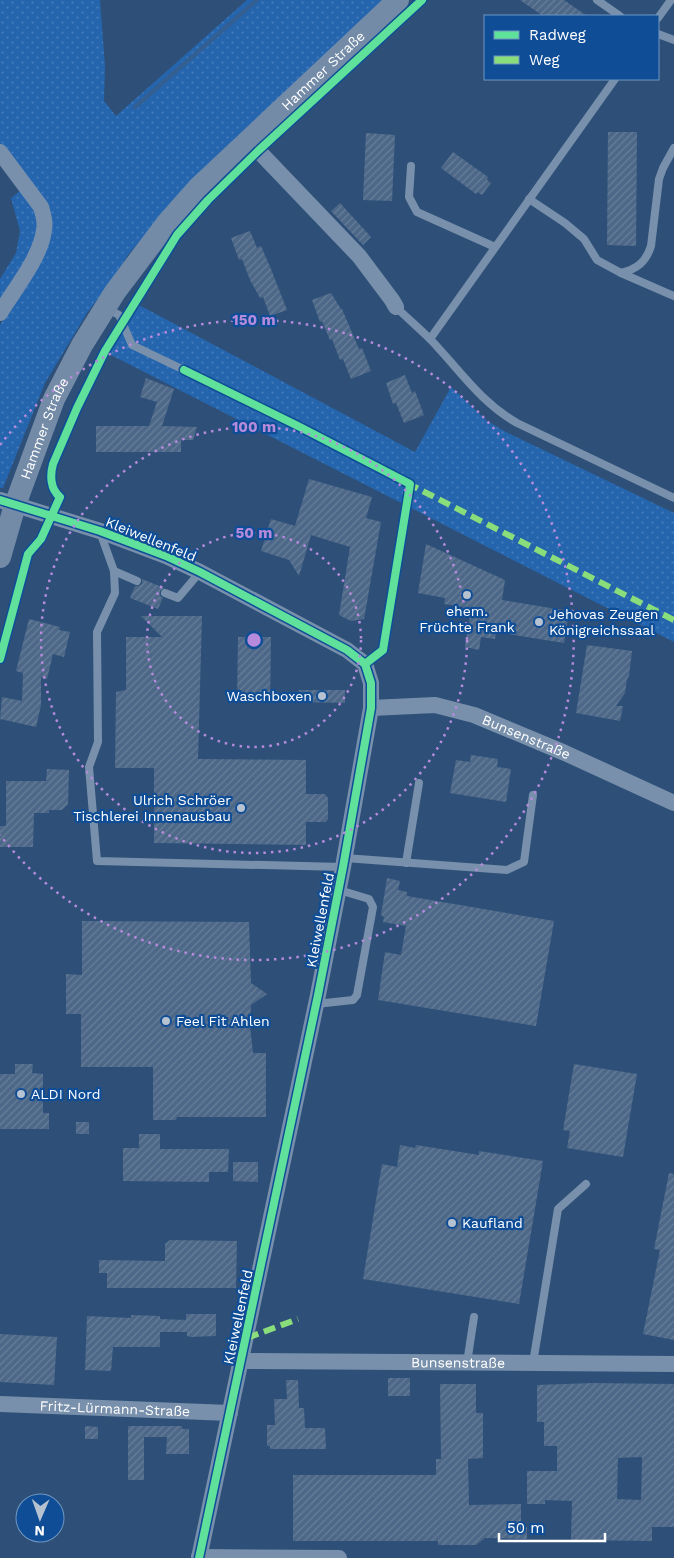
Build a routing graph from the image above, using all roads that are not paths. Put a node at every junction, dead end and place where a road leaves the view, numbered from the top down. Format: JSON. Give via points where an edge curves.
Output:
{"nodes":[{"id":1,"x":398,"y":0,"type":"edge"},
{"id":2,"x":597,"y":0,"type":"edge"},
{"id":3,"x":671,"y":0,"type":"edge"},
{"id":4,"x":619,"y":15,"type":"edge"},
{"id":5,"x":659,"y":17,"type":"edge"},
{"id":6,"x":659,"y":34,"type":"edge"},
{"id":7,"x":674,"y":40,"type":"edge"},
{"id":8,"x":614,"y":80,"type":"edge"},
{"id":9,"x":248,"y":140,"type":"junction"},
{"id":10,"x":674,"y":148,"type":"edge"},
{"id":11,"x":0,"y":152,"type":"edge"},
{"id":12,"x":411,"y":166,"type":"dead end"},
{"id":13,"x":529,"y":199,"type":"junction"},
{"id":14,"x":495,"y":247,"type":"junction"},
{"id":15,"x":620,"y":274,"type":"junction"},
{"id":16,"x":674,"y":296,"type":"edge"},
{"id":17,"x":396,"y":307,"type":"joint"},
{"id":18,"x":106,"y":308,"type":"junction"},
{"id":19,"x":0,"y":313,"type":"edge"},
{"id":20,"x":430,"y":339,"type":"junction"},
{"id":21,"x":184,"y":370,"type":"dead end"},
{"id":22,"x":674,"y":498,"type":"edge"},
{"id":23,"x":7,"y":503,"type":"edge"},
{"id":24,"x":100,"y":532,"type":"junction"},
{"id":25,"x":0,"y":557,"type":"edge"},
{"id":26,"x":114,"y":571,"type":"junction"},
{"id":27,"x":200,"y":572,"type":"junction"},
{"id":28,"x":137,"y":581,"type":"dead end"},
{"id":29,"x":165,"y":593,"type":"dead end"},
{"id":30,"x":371,"y":708,"type":"junction"},
{"id":31,"x":420,"y":784,"type":"dead end"},
{"id":32,"x":533,"y":795,"type":"dead end"},
{"id":33,"x":674,"y":803,"type":"edge"},
{"id":34,"x":406,"y":862,"type":"junction"},
{"id":35,"x":344,"y":863,"type":"junction"},
{"id":36,"x":339,"y":890,"type":"junction"},
{"id":37,"x":316,"y":1004,"type":"junction"},
{"id":38,"x":586,"y":1184,"type":"dead end"},
{"id":39,"x":474,"y":1317,"type":"dead end"},
{"id":40,"x":242,"y":1361,"type":"junction"},
{"id":41,"x":467,"y":1363,"type":"junction"},
{"id":42,"x":533,"y":1363,"type":"junction"},
{"id":43,"x":674,"y":1364,"type":"edge"},
{"id":44,"x":0,"y":1404,"type":"edge"},
{"id":45,"x":230,"y":1413,"type":"junction"},
{"id":46,"x":199,"y":1558,"type":"edge"},
{"id":47,"x":339,"y":1558,"type":"edge"}],
"edges":[{"from":1,"to":9,"type":"main road","name":"Hammer Straße"},
{"from":2,"to":4,"type":"lane"},
{"from":3,"to":5,"type":"lane"},
{"from":6,"to":7,"type":"lane"},
{"from":8,"to":13,"type":"lane"},
{"from":9,"to":17,"type":"street","via":[[359,256]]},
{"from":9,"to":18,"type":"main road","name":"Hammer Straße","via":[[167,222]]},
{"from":10,"to":15,"type":"lane","via":[[659,179],[648,256],[636,268]]},
{"from":11,"to":19,"type":"street","via":[[40,207],[45,229],[30,264]]},
{"from":12,"to":14,"type":"lane","via":[[409,197],[418,212]]},
{"from":13,"to":14,"type":"lane"},
{"from":13,"to":15,"type":"lane","via":[[584,239],[596,260]]},
{"from":14,"to":20,"type":"lane"},
{"from":15,"to":16,"type":"lane"},
{"from":17,"to":20,"type":"lane"},
{"from":18,"to":21,"type":"lane","via":[[119,315],[132,345]]},
{"from":18,"to":23,"type":"main road","name":"Hammer Straße","via":[[54,399]]},
{"from":20,"to":22,"type":"lane","via":[[485,401],[501,414]]},
{"from":23,"to":24,"type":"street","name":"Kleiwellenfeld"},
{"from":23,"to":25,"type":"main road","name":"Hammer Straße"},
{"from":24,"to":26,"type":"lane"},
{"from":24,"to":27,"type":"street","name":"Kleiwellenfeld"},
{"from":26,"to":28,"type":"lane"},
{"from":26,"to":35,"type":"lane","via":[[115,593],[97,632],[98,742],[90,767],[97,861]]},
{"from":27,"to":29,"type":"lane","via":[[178,598]]},
{"from":27,"to":30,"type":"street","name":"Kleiwellenfeld","via":[[347,650],[365,664],[371,683]]},
{"from":30,"to":33,"type":"street","name":"Bunsenstraße","via":[[436,705],[474,715]]},
{"from":30,"to":35,"type":"street","name":"Kleiwellenfeld"},
{"from":31,"to":34,"type":"lane"},
{"from":32,"to":34,"type":"lane","via":[[524,862],[507,870]]},
{"from":34,"to":35,"type":"lane"},
{"from":35,"to":36,"type":"street","name":"Kleiwellenfeld"},
{"from":36,"to":37,"type":"street","name":"Kleiwellenfeld"},
{"from":36,"to":37,"type":"lane","via":[[369,899],[373,907],[357,995],[353,1000]]},
{"from":37,"to":40,"type":"street","name":"Kleiwellenfeld"},
{"from":38,"to":42,"type":"lane","via":[[558,1209]]},
{"from":39,"to":41,"type":"lane"},
{"from":40,"to":41,"type":"street","name":"Bunsenstraße"},
{"from":40,"to":45,"type":"street","name":"Kleiwellenfeld"},
{"from":41,"to":42,"type":"street","name":"Bunsenstraße"},
{"from":42,"to":43,"type":"street","name":"Bunsenstraße"},
{"from":44,"to":45,"type":"street","name":"Fritz-Lürmann-Straße"},
{"from":45,"to":46,"type":"street","name":"Kleiwellenfeld"},
{"from":46,"to":47,"type":"street"}]}
